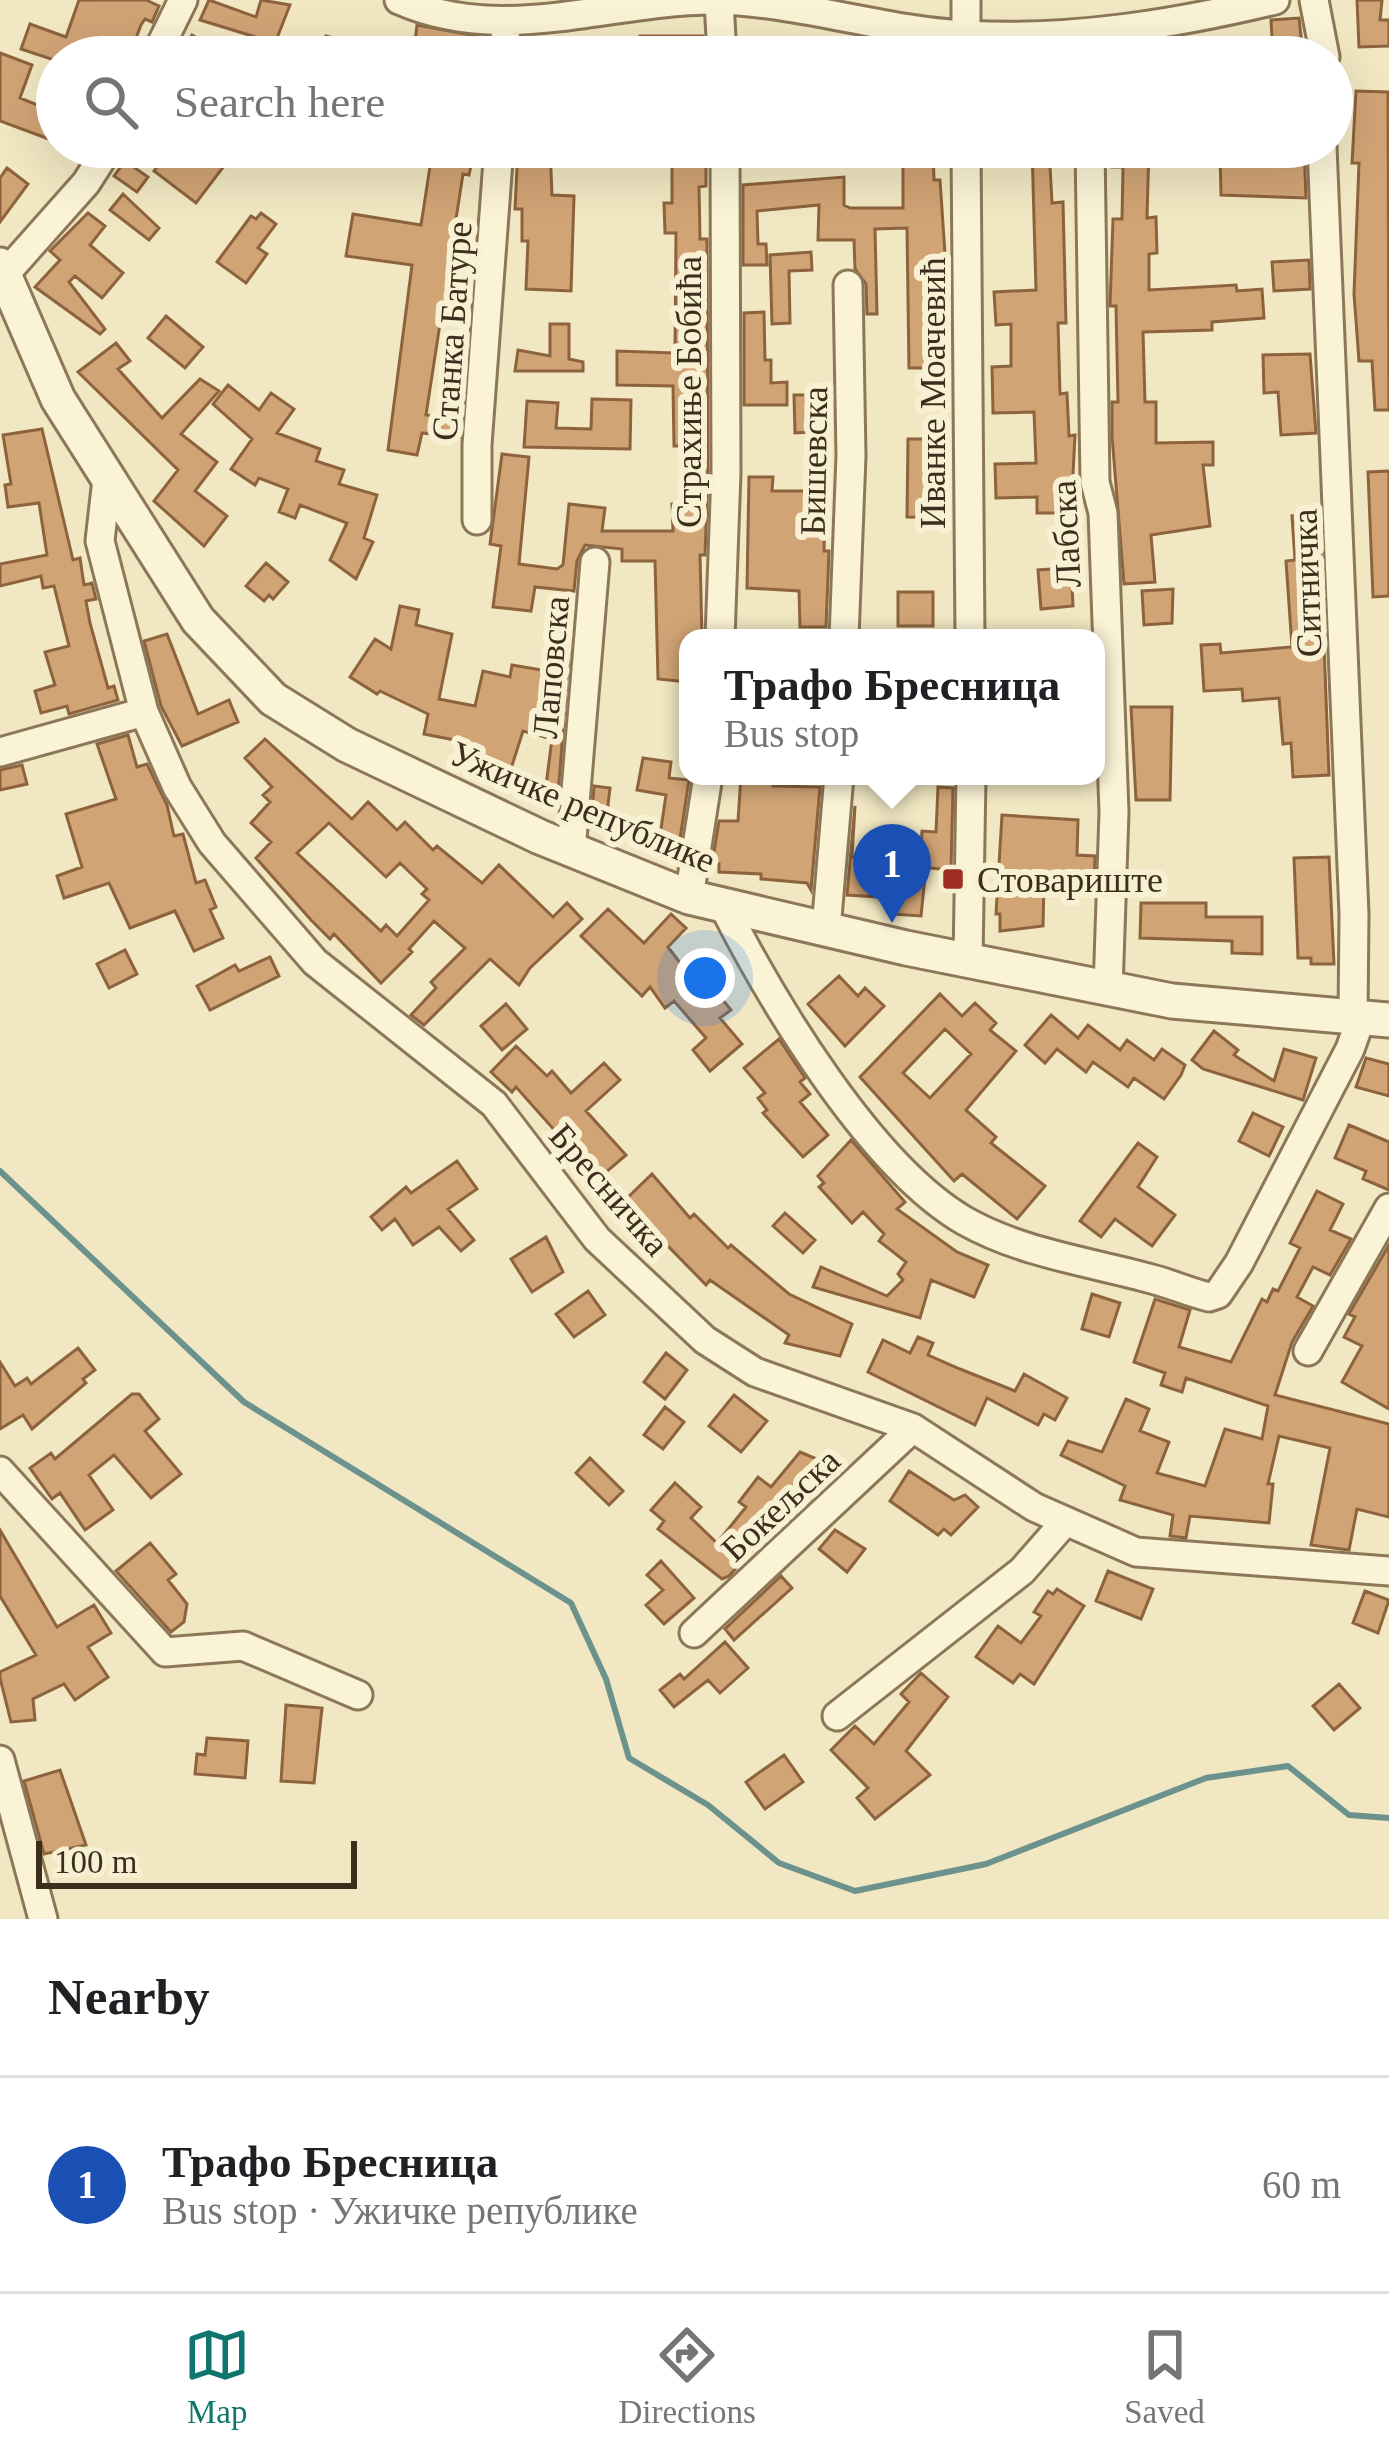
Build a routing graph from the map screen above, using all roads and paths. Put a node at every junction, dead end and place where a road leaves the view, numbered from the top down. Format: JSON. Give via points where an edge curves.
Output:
{"nodes":[{"id":1,"x":182,"y":0,"type":"edge"},
{"id":2,"x":399,"y":0,"type":"edge"},
{"id":3,"x":719,"y":0,"type":"edge"},
{"id":4,"x":966,"y":0,"type":"edge"},
{"id":5,"x":1275,"y":0,"type":"edge"},
{"id":6,"x":1314,"y":0,"type":"edge"},
{"id":7,"x":623,"y":3,"type":"edge"},
{"id":8,"x":568,"y":9,"type":"edge"},
{"id":9,"x":506,"y":23,"type":"junction"},
{"id":10,"x":165,"y":36,"type":"edge"},
{"id":11,"x":505,"y":36,"type":"edge"},
{"id":12,"x":721,"y":36,"type":"edge"},
{"id":13,"x":912,"y":36,"type":"edge"},
{"id":14,"x":966,"y":36,"type":"edge"},
{"id":15,"x":1120,"y":36,"type":"edge"},
{"id":16,"x":1321,"y":36,"type":"edge"},
{"id":17,"x":96,"y":168,"type":"edge"},
{"id":18,"x":498,"y":168,"type":"edge"},
{"id":19,"x":725,"y":168,"type":"edge"},
{"id":20,"x":966,"y":168,"type":"edge"},
{"id":21,"x":1090,"y":168,"type":"edge"},
{"id":22,"x":1323,"y":168,"type":"edge"},
{"id":23,"x":3,"y":269,"type":"edge"},
{"id":24,"x":848,"y":285,"type":"dead end"},
{"id":25,"x":107,"y":479,"type":"junction"},
{"id":26,"x":477,"y":520,"type":"dead end"},
{"id":27,"x":595,"y":562,"type":"dead end"},
{"id":28,"x":720,"y":629,"type":"edge"},
{"id":29,"x":844,"y":629,"type":"edge"},
{"id":30,"x":970,"y":629,"type":"edge"},
{"id":31,"x":144,"y":712,"type":"junction"},
{"id":32,"x":0,"y":752,"type":"edge"},
{"id":33,"x":707,"y":785,"type":"edge"},
{"id":34,"x":838,"y":785,"type":"edge"},
{"id":35,"x":970,"y":785,"type":"edge"},
{"id":36,"x":572,"y":851,"type":"junction"},
{"id":37,"x":689,"y":897,"type":"junction"},
{"id":38,"x":723,"y":905,"type":"junction"},
{"id":39,"x":826,"y":929,"type":"junction"},
{"id":40,"x":968,"y":961,"type":"junction"},
{"id":41,"x":1108,"y":990,"type":"junction"},
{"id":42,"x":1367,"y":1018,"type":"edge"},
{"id":43,"x":1389,"y":1208,"type":"edge"},
{"id":44,"x":1308,"y":1351,"type":"dead end"},
{"id":45,"x":913,"y":1428,"type":"junction"},
{"id":46,"x":0,"y":1471,"type":"edge"},
{"id":47,"x":1064,"y":1522,"type":"junction"},
{"id":48,"x":1389,"y":1571,"type":"edge"},
{"id":49,"x":694,"y":1633,"type":"dead end"},
{"id":50,"x":358,"y":1695,"type":"dead end"},
{"id":51,"x":837,"y":1716,"type":"dead end"},
{"id":52,"x":0,"y":1760,"type":"edge"},
{"id":53,"x":44,"y":1919,"type":"edge"}],
"edges":[{"from":1,"to":10,"type":"street"},
{"from":2,"to":9,"type":"street"},
{"from":3,"to":7,"type":"street"},
{"from":3,"to":12,"type":"street"},
{"from":3,"to":13,"type":"street"},
{"from":4,"to":14,"type":"street"},
{"from":5,"to":15,"type":"street"},
{"from":6,"to":16,"type":"street"},
{"from":7,"to":8,"type":"street"},
{"from":8,"to":9,"type":"street"},
{"from":9,"to":11,"type":"street"},
{"from":17,"to":23,"type":"street"},
{"from":18,"to":26,"type":"street","name":"Станка Батуре"},
{"from":19,"to":28,"type":"street","name":"Страхиње Бобића"},
{"from":20,"to":30,"type":"street","name":"Иванке Моачевић"},
{"from":21,"to":41,"type":"street","name":"Лабска","via":[[1095,492],[1103,513],[1114,812]]},
{"from":22,"to":42,"type":"street","name":"Ситничка","via":[[1354,914]]},
{"from":23,"to":25,"type":"street","name":"Ужичке републике","via":[[58,399]]},
{"from":24,"to":29,"type":"street","name":"Бишевска"},
{"from":25,"to":31,"type":"street","name":"Бресничка","via":[[100,541]]},
{"from":25,"to":36,"type":"street","name":"Ужичке републике","via":[[213,641],[281,705],[347,745]]},
{"from":27,"to":36,"type":"street","name":"Лаповска"},
{"from":31,"to":32,"type":"street"},
{"from":31,"to":45,"type":"street","name":"Бресничка","via":[[190,810],[272,918],[315,962],[494,1104],[626,1268],[739,1364]]},
{"from":33,"to":37,"type":"street"},
{"from":34,"to":39,"type":"street"},
{"from":35,"to":40,"type":"street"},
{"from":36,"to":37,"type":"street","name":"Ужичке републике"},
{"from":37,"to":38,"type":"street","name":"Ужичке републике"},
{"from":38,"to":39,"type":"street","name":"Ужичке републике"},
{"from":38,"to":42,"type":"street","via":[[834,1087],[891,1162],[933,1198],[968,1222],[1048,1254],[1209,1297],[1255,1233]]},
{"from":39,"to":40,"type":"street","name":"Ужичке републике"},
{"from":40,"to":41,"type":"street","name":"Ужичке републике"},
{"from":41,"to":42,"type":"street","name":"Ужичке републике","via":[[1215,1008]]},
{"from":43,"to":44,"type":"street"},
{"from":45,"to":47,"type":"street","name":"Бресничка"},
{"from":45,"to":49,"type":"street","name":"Бокељска"},
{"from":46,"to":50,"type":"street","via":[[165,1652],[243,1646]]},
{"from":47,"to":48,"type":"street","name":"Бресничка","via":[[1152,1556]]},
{"from":47,"to":51,"type":"street","via":[[1022,1571]]},
{"from":52,"to":53,"type":"street"}]}
